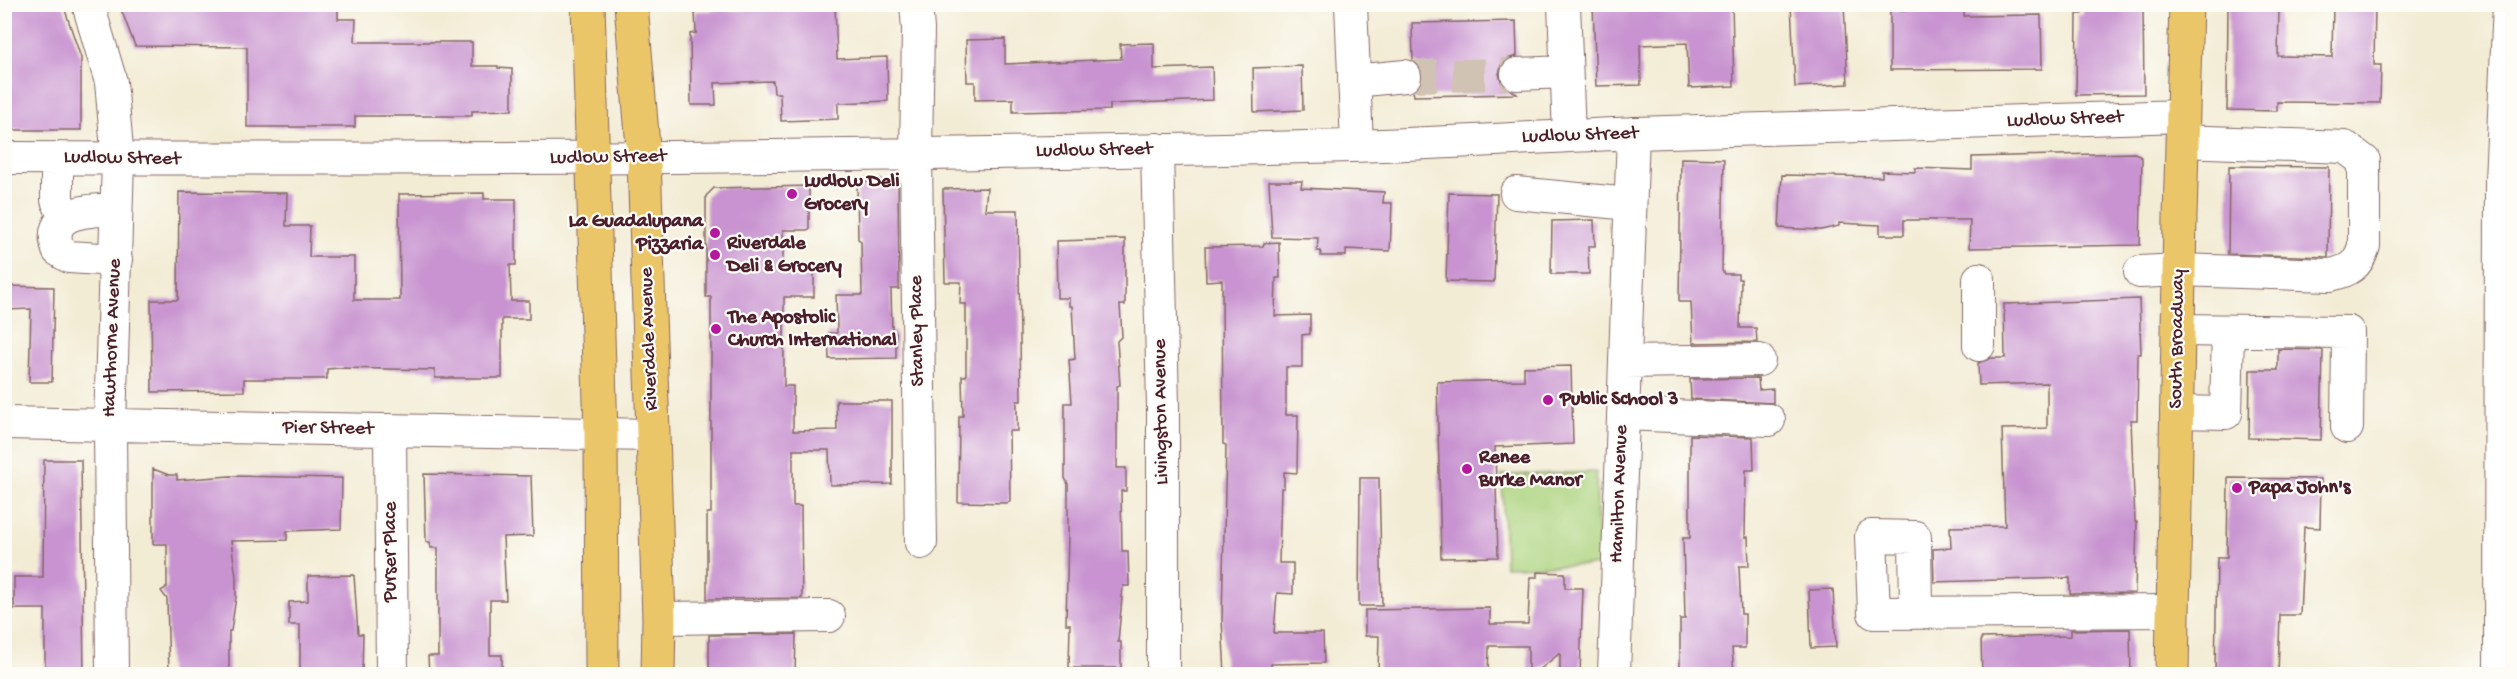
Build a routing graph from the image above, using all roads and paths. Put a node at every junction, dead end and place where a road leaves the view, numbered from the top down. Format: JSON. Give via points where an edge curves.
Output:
{"nodes":[{"id":1,"x":88,"y":4,"type":"edge"},
{"id":2,"x":588,"y":4,"type":"edge"},
{"id":3,"x":631,"y":4,"type":"edge"},
{"id":4,"x":916,"y":4,"type":"edge"},
{"id":5,"x":1351,"y":4,"type":"edge"},
{"id":6,"x":1563,"y":4,"type":"edge"},
{"id":7,"x":2186,"y":4,"type":"edge"},
{"id":8,"x":2509,"y":4,"type":"edge"},
{"id":9,"x":1566,"y":72,"type":"junction"},
{"id":10,"x":1517,"y":74,"type":"tunnel mouth"},
{"id":11,"x":1405,"y":76,"type":"tunnel mouth"},
{"id":12,"x":1354,"y":81,"type":"junction"},
{"id":13,"x":2183,"y":128,"type":"junction"},
{"id":14,"x":1633,"y":133,"type":"junction"},
{"id":15,"x":1569,"y":136,"type":"junction"},
{"id":16,"x":1357,"y":145,"type":"junction"},
{"id":17,"x":1156,"y":149,"type":"junction"},
{"id":18,"x":916,"y":154,"type":"junction"},
{"id":19,"x":4,"y":158,"type":"edge"},
{"id":20,"x":57,"y":158,"type":"junction"},
{"id":21,"x":593,"y":158,"type":"junction"},
{"id":22,"x":644,"y":158,"type":"junction"},
{"id":23,"x":118,"y":160,"type":"junction"},
{"id":24,"x":1516,"y":193,"type":"dead end"},
{"id":25,"x":1630,"y":204,"type":"junction"},
{"id":26,"x":116,"y":209,"type":"junction"},
{"id":27,"x":65,"y":218,"type":"junction"},
{"id":28,"x":116,"y":260,"type":"junction"},
{"id":29,"x":2179,"y":270,"type":"junction"},
{"id":30,"x":2140,"y":272,"type":"dead end"},
{"id":31,"x":1979,"y":279,"type":"dead end"},
{"id":32,"x":2178,"y":330,"type":"junction"},
{"id":33,"x":2228,"y":331,"type":"junction"},
{"id":34,"x":1979,"y":345,"type":"dead end"},
{"id":35,"x":1759,"y":360,"type":"dead end"},
{"id":36,"x":1625,"y":362,"type":"junction"},
{"id":37,"x":2176,"y":412,"type":"junction"},
{"id":38,"x":1623,"y":414,"type":"junction"},
{"id":39,"x":1769,"y":420,"type":"dead end"},
{"id":40,"x":4,"y":423,"type":"edge"},
{"id":41,"x":110,"y":425,"type":"junction"},
{"id":42,"x":2347,"y":427,"type":"dead end"},
{"id":43,"x":390,"y":430,"type":"junction"},
{"id":44,"x":601,"y":434,"type":"junction"},
{"id":45,"x":652,"y":435,"type":"junction"},
{"id":46,"x":921,"y":543,"type":"dead end"},
{"id":47,"x":2173,"y":610,"type":"junction"},
{"id":48,"x":1916,"y":612,"type":"dead end"},
{"id":49,"x":829,"y":616,"type":"dead end"},
{"id":50,"x":659,"y":618,"type":"junction"},
{"id":51,"x":112,"y":675,"type":"edge"},
{"id":52,"x":392,"y":675,"type":"edge"},
{"id":53,"x":602,"y":675,"type":"edge"},
{"id":54,"x":658,"y":675,"type":"edge"},
{"id":55,"x":1163,"y":675,"type":"edge"},
{"id":56,"x":1614,"y":675,"type":"edge"},
{"id":57,"x":2172,"y":675,"type":"edge"},
{"id":58,"x":2500,"y":675,"type":"edge"}],
"edges":[{"from":1,"to":23,"type":"street","name":"Hawthorne Avenue","via":[[111,82]]},
{"from":2,"to":21,"type":"main road"},
{"from":3,"to":22,"type":"main road","name":"Riverdale Avenue"},
{"from":4,"to":18,"type":"street","name":"Stanley Place"},
{"from":5,"to":12,"type":"street"},
{"from":6,"to":9,"type":"street"},
{"from":7,"to":13,"type":"main road","name":"South Broadway"},
{"from":8,"to":58,"type":"street","via":[[2501,181]]},
{"from":9,"to":10,"type":"street"},
{"from":9,"to":15,"type":"street"},
{"from":11,"to":12,"type":"street"},
{"from":12,"to":16,"type":"street"},
{"from":13,"to":14,"type":"street","name":"Ludlow Street"},
{"from":13,"to":29,"type":"main road","name":"South Broadway"},
{"from":13,"to":29,"type":"street","name":"Ludlow Street","via":[[2345,147],[2364,161],[2364,246],[2349,271],[2330,275]]},
{"from":14,"to":15,"type":"street","name":"Ludlow Street"},
{"from":14,"to":25,"type":"street","name":"Hamilton Avenue"},
{"from":15,"to":16,"type":"street","name":"Ludlow Street"},
{"from":16,"to":17,"type":"street","name":"Ludlow Street"},
{"from":17,"to":18,"type":"street","name":"Ludlow Street"},
{"from":17,"to":55,"type":"street","name":"Livingston Avenue","via":[[1163,406]]},
{"from":18,"to":22,"type":"street","name":"Ludlow Street"},
{"from":18,"to":46,"type":"street","name":"Stanley Place"},
{"from":19,"to":20,"type":"street","name":"Ludlow Street"},
{"from":20,"to":23,"type":"street","name":"Ludlow Street"},
{"from":20,"to":27,"type":"street","via":[[57,200]]},
{"from":21,"to":22,"type":"street","name":"Ludlow Street"},
{"from":21,"to":23,"type":"street","name":"Ludlow Street"},
{"from":21,"to":44,"type":"main road"},
{"from":22,"to":45,"type":"main road","name":"Riverdale Avenue"},
{"from":23,"to":26,"type":"street","name":"Hawthorne Avenue"},
{"from":24,"to":25,"type":"street"},
{"from":25,"to":36,"type":"street","name":"Hamilton Avenue"},
{"from":26,"to":27,"type":"street","via":[[77,212]]},
{"from":26,"to":28,"type":"street","name":"Hawthorne Avenue"},
{"from":27,"to":28,"type":"street","via":[[55,240],[58,250],[69,257]]},
{"from":28,"to":41,"type":"street","name":"Hawthorne Avenue"},
{"from":29,"to":30,"type":"street"},
{"from":29,"to":32,"type":"main road","name":"South Broadway"},
{"from":31,"to":34,"type":"street"},
{"from":32,"to":33,"type":"street"},
{"from":32,"to":37,"type":"main road","name":"South Broadway"},
{"from":33,"to":37,"type":"street","via":[[2226,413]]},
{"from":33,"to":42,"type":"street","via":[[2348,332]]},
{"from":35,"to":36,"type":"street"},
{"from":36,"to":38,"type":"street","name":"Hamilton Avenue"},
{"from":37,"to":47,"type":"main road","name":"South Broadway"},
{"from":38,"to":39,"type":"street"},
{"from":38,"to":56,"type":"street","name":"Hamilton Avenue"},
{"from":40,"to":41,"type":"street","name":"Pier Street"},
{"from":41,"to":43,"type":"street","name":"Pier Street"},
{"from":41,"to":51,"type":"street","name":"Hawthorne Avenue"},
{"from":43,"to":44,"type":"street","name":"Pier Street"},
{"from":43,"to":52,"type":"street","name":"Purser Place"},
{"from":44,"to":45,"type":"street","name":"Pier Street"},
{"from":44,"to":53,"type":"main road"},
{"from":45,"to":50,"type":"main road","name":"Riverdale Avenue"},
{"from":47,"to":48,"type":"street"},
{"from":47,"to":57,"type":"main road","name":"South Broadway"},
{"from":49,"to":50,"type":"street"},
{"from":50,"to":54,"type":"main road","name":"Riverdale Avenue"}]}
